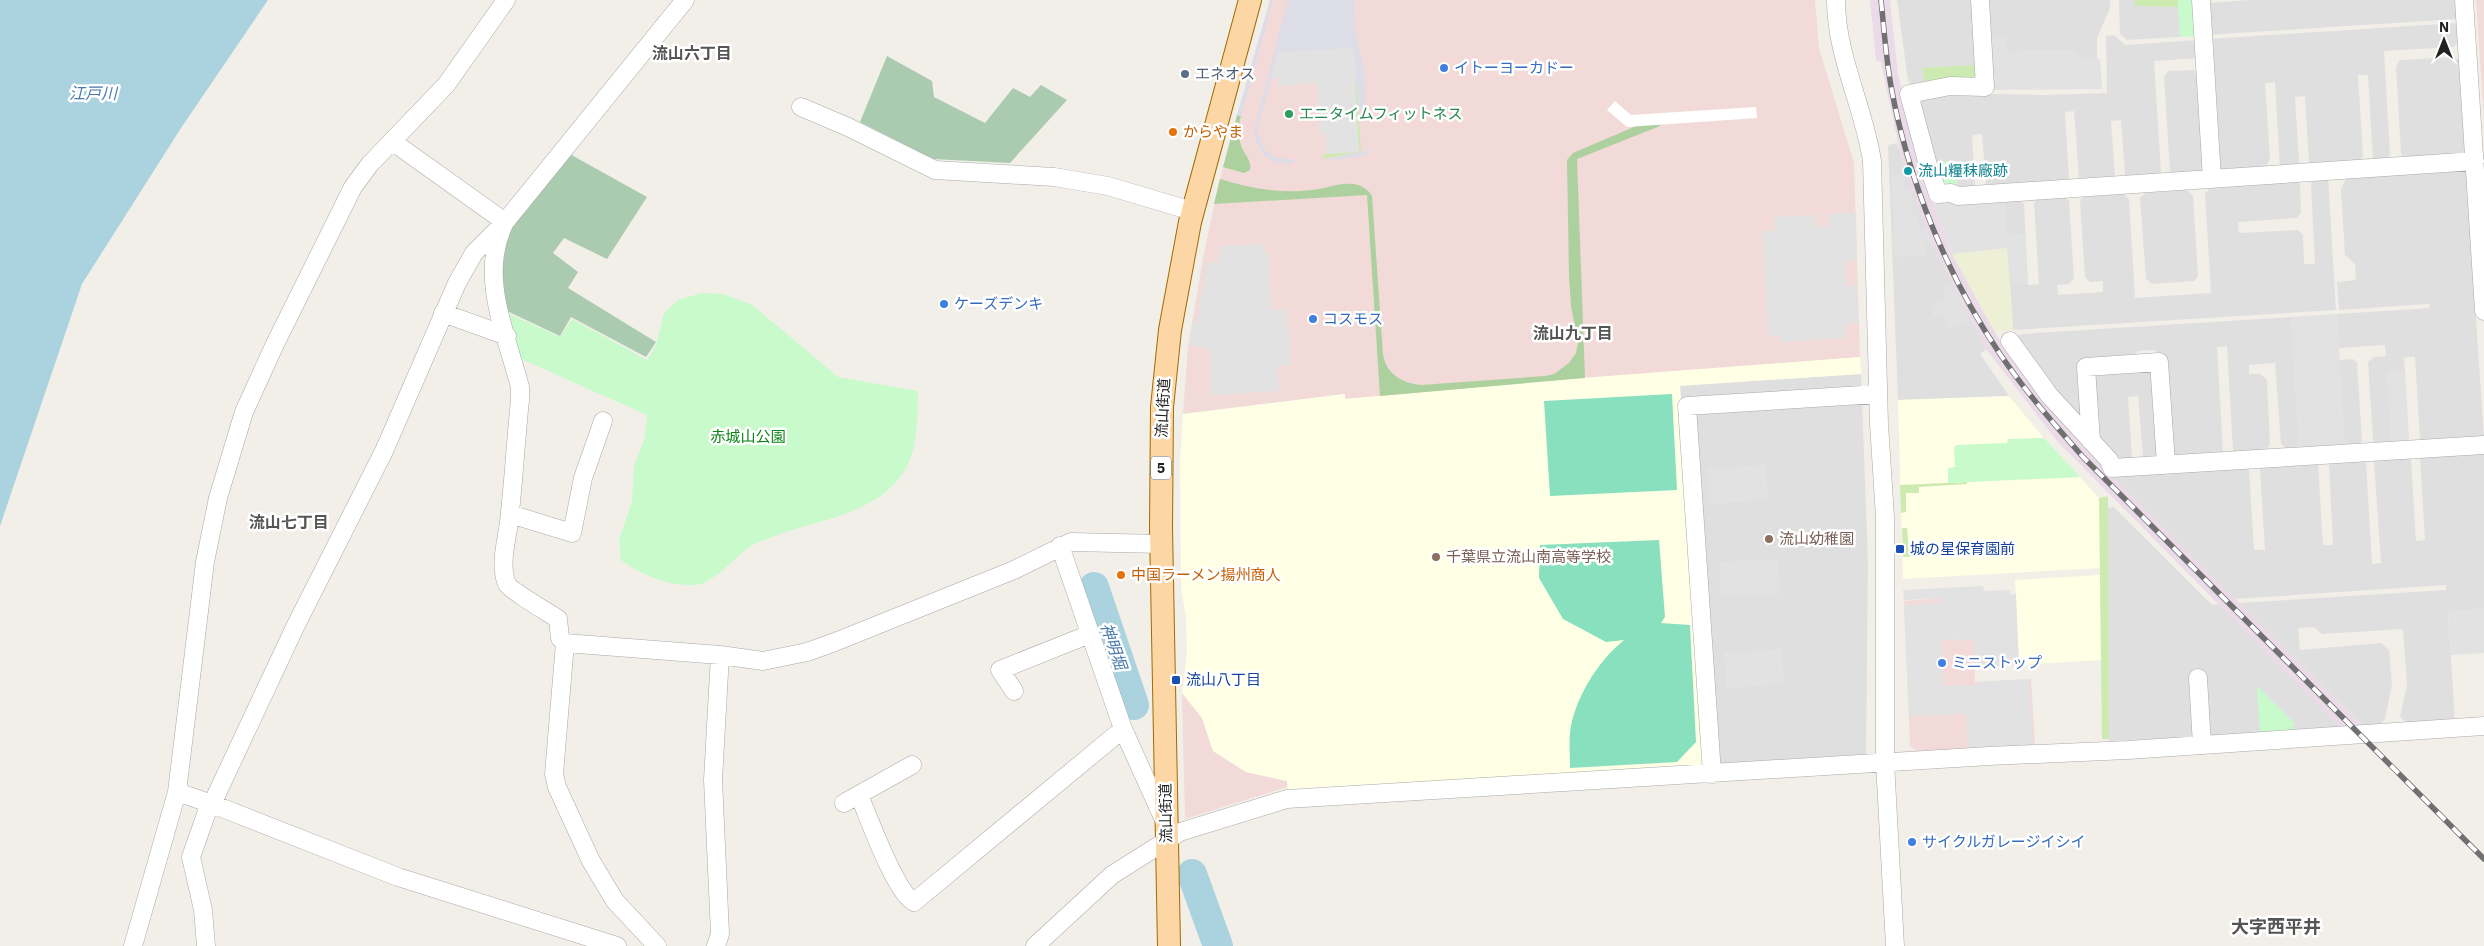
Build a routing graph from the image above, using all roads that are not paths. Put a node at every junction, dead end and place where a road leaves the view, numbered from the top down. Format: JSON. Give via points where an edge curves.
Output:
{"nodes":[{"id":1,"x":506,"y":0,"type":"edge"},
{"id":2,"x":685,"y":0,"type":"edge"},
{"id":3,"x":1250,"y":0,"type":"edge"},
{"id":4,"x":1836,"y":0,"type":"edge"},
{"id":5,"x":1980,"y":0,"type":"edge"},
{"id":6,"x":2200,"y":0,"type":"edge"},
{"id":7,"x":2464,"y":0,"type":"edge"},
{"id":8,"x":801,"y":107,"type":"dead end"},
{"id":9,"x":393,"y":142,"type":"junction"},
{"id":10,"x":2475,"y":161,"type":"junction"},
{"id":11,"x":2212,"y":179,"type":"junction"},
{"id":12,"x":2481,"y":204,"type":"edge"},
{"id":13,"x":1192,"y":211,"type":"junction"},
{"id":14,"x":505,"y":222,"type":"junction"},
{"id":15,"x":2484,"y":311,"type":"edge"},
{"id":16,"x":443,"y":312,"type":"junction"},
{"id":17,"x":507,"y":336,"type":"junction"},
{"id":18,"x":2010,"y":341,"type":"dead end"},
{"id":19,"x":1878,"y":394,"type":"junction"},
{"id":20,"x":603,"y":421,"type":"dead end"},
{"id":21,"x":2091,"y":441,"type":"junction"},
{"id":22,"x":2484,"y":445,"type":"edge"},
{"id":23,"x":2166,"y":464,"type":"junction"},
{"id":24,"x":510,"y":514,"type":"junction"},
{"id":25,"x":1161,"y":544,"type":"junction"},
{"id":26,"x":1060,"y":546,"type":"junction"},
{"id":27,"x":1090,"y":634,"type":"junction"},
{"id":28,"x":565,"y":643,"type":"junction"},
{"id":29,"x":720,"y":655,"type":"junction"},
{"id":30,"x":2198,"y":678,"type":"dead end"},
{"id":31,"x":1014,"y":692,"type":"dead end"},
{"id":32,"x":2484,"y":726,"type":"edge"},
{"id":33,"x":1123,"y":729,"type":"junction"},
{"id":34,"x":2202,"y":745,"type":"junction"},
{"id":35,"x":1885,"y":762,"type":"junction"},
{"id":36,"x":912,"y":765,"type":"dead end"},
{"id":37,"x":1712,"y":774,"type":"junction"},
{"id":38,"x":177,"y":792,"type":"junction"},
{"id":39,"x":211,"y":803,"type":"junction"},
{"id":40,"x":1167,"y":833,"type":"junction"},
{"id":41,"x":133,"y":946,"type":"edge"},
{"id":42,"x":206,"y":946,"type":"edge"},
{"id":43,"x":617,"y":946,"type":"edge"},
{"id":44,"x":658,"y":946,"type":"edge"},
{"id":45,"x":716,"y":946,"type":"edge"},
{"id":46,"x":1035,"y":946,"type":"edge"},
{"id":47,"x":1169,"y":946,"type":"edge"},
{"id":48,"x":1896,"y":946,"type":"edge"}],
"edges":[{"from":1,"to":9,"type":"street","via":[[446,85]]},
{"from":2,"to":14,"type":"street"},
{"from":3,"to":13,"type":"main road","name":"流山街道","number":"5"},
{"from":4,"to":19,"type":"street","via":[[1839,37],[1872,161]]},
{"from":5,"to":11,"type":"street","via":[[1984,86],[1950,86],[1909,94],[1938,194],[1958,196]]},
{"from":6,"to":11,"type":"street"},
{"from":7,"to":10,"type":"street"},
{"from":8,"to":13,"type":"street","via":[[935,170],[1054,177],[1108,186]]},
{"from":9,"to":14,"type":"street"},
{"from":9,"to":38,"type":"street","via":[[370,164],[353,187],[256,383],[228,460],[205,562]]},
{"from":10,"to":11,"type":"street"},
{"from":10,"to":12,"type":"street"},
{"from":12,"to":15,"type":"street"},
{"from":13,"to":25,"type":"main road","name":"流山街道","number":"5","via":[[1170,330],[1163,397]]},
{"from":14,"to":16,"type":"street","via":[[474,253]]},
{"from":14,"to":17,"type":"street","via":[[497,237],[493,258],[493,286]]},
{"from":16,"to":17,"type":"street"},
{"from":16,"to":39,"type":"street","via":[[384,451],[295,626]]},
{"from":17,"to":24,"type":"street","via":[[520,386]]},
{"from":18,"to":21,"type":"street","via":[[2049,395]]},
{"from":19,"to":35,"type":"street","via":[[1885,517]]},
{"from":19,"to":37,"type":"street","via":[[1687,406]]},
{"from":20,"to":24,"type":"street","via":[[583,478],[572,533]]},
{"from":21,"to":23,"type":"street","via":[[2112,468]]},
{"from":21,"to":23,"type":"street","via":[[2086,367],[2159,362]]},
{"from":22,"to":23,"type":"street"},
{"from":24,"to":28,"type":"street","via":[[504,554],[508,585],[512,591],[558,619],[560,638]]},
{"from":25,"to":26,"type":"street","via":[[1071,542]]},
{"from":25,"to":40,"type":"main road","name":"流山街道","number":"5"},
{"from":26,"to":27,"type":"street"},
{"from":26,"to":29,"type":"street","via":[[1014,570],[807,652],[763,661]]},
{"from":27,"to":31,"type":"street","via":[[1000,670]]},
{"from":27,"to":33,"type":"street"},
{"from":28,"to":29,"type":"street"},
{"from":28,"to":44,"type":"street","via":[[554,774],[557,787],[591,861],[615,900]]},
{"from":29,"to":45,"type":"street","via":[[713,780],[720,934]]},
{"from":30,"to":34,"type":"street"},
{"from":32,"to":34,"type":"street"},
{"from":33,"to":36,"type":"street","via":[[914,902],[906,898],[851,799]]},
{"from":33,"to":40,"type":"street"},
{"from":34,"to":35,"type":"street"},
{"from":35,"to":37,"type":"street"},
{"from":35,"to":48,"type":"street"},
{"from":37,"to":40,"type":"street","via":[[1286,799]]},
{"from":38,"to":39,"type":"street"},
{"from":38,"to":41,"type":"street"},
{"from":39,"to":42,"type":"street","via":[[191,857],[203,910]]},
{"from":39,"to":43,"type":"street","via":[[374,868]]},
{"from":40,"to":46,"type":"street","via":[[1112,875]]},
{"from":40,"to":47,"type":"main road","name":"流山街道","number":"5"}]}
